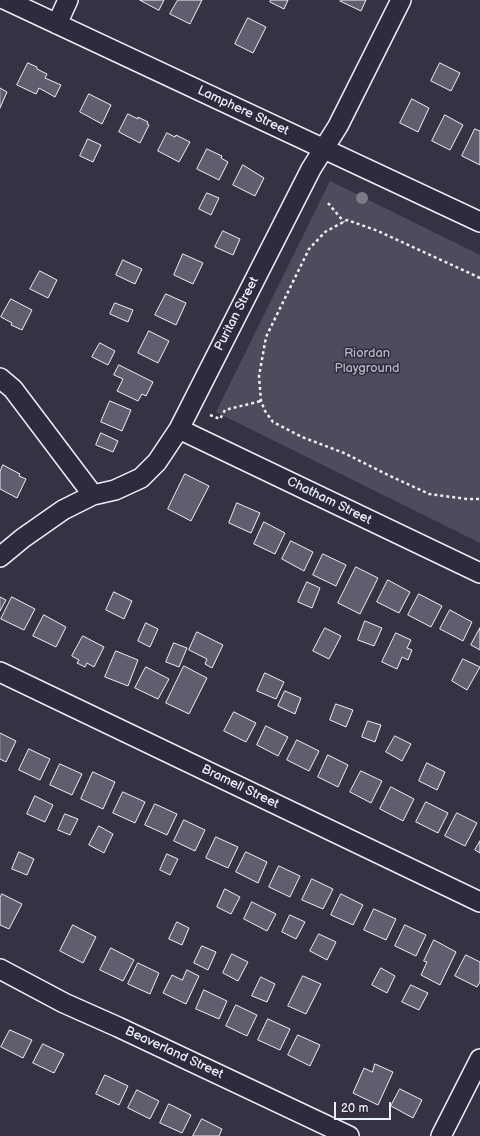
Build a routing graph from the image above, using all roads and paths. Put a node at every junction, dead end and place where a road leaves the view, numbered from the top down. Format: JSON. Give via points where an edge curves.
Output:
{"nodes":[{"id":1,"x":6,"y":0,"type":"edge"},
{"id":2,"x":68,"y":0,"type":"edge"},
{"id":3,"x":401,"y":0,"type":"edge"},
{"id":4,"x":57,"y":24,"type":"junction"},
{"id":5,"x":324,"y":148,"type":"junction"},
{"id":6,"x":328,"y":203,"type":"dead end"},
{"id":7,"x":344,"y":222,"type":"junction"},
{"id":8,"x":480,"y":222,"type":"edge"},
{"id":9,"x":480,"y":278,"type":"edge"},
{"id":10,"x":0,"y":378,"type":"edge"},
{"id":11,"x":261,"y":401,"type":"junction"},
{"id":12,"x":210,"y":415,"type":"dead end"},
{"id":13,"x":179,"y":429,"type":"junction"},
{"id":14,"x":93,"y":495,"type":"junction"},
{"id":15,"x":480,"y":499,"type":"edge"},
{"id":16,"x":0,"y":557,"type":"edge"},
{"id":17,"x":480,"y":573,"type":"edge"},
{"id":18,"x":0,"y":672,"type":"edge"},
{"id":19,"x":480,"y":902,"type":"edge"},
{"id":20,"x":0,"y":969,"type":"edge"},
{"id":21,"x":480,"y":1059,"type":"edge"},
{"id":22,"x":349,"y":1136,"type":"edge"},
{"id":23,"x":441,"y":1136,"type":"edge"}],
"edges":[{"from":1,"to":4,"type":"street","name":"Lamphere Street"},
{"from":2,"to":4,"type":"street"},
{"from":3,"to":5,"type":"street","name":"Puritan Street","via":[[338,126]]},
{"from":4,"to":5,"type":"street","name":"Lamphere Street"},
{"from":5,"to":8,"type":"street","name":"Lamphere Street"},
{"from":5,"to":13,"type":"street","name":"Puritan Street"},
{"from":6,"to":7,"type":"path"},
{"from":7,"to":9,"type":"path","via":[[347,220],[378,231]]},
{"from":7,"to":11,"type":"path","via":[[325,232],[309,249],[266,337],[259,376]]},
{"from":10,"to":14,"type":"street","via":[[13,389]]},
{"from":11,"to":12,"type":"path","via":[[225,410],[220,419]]},
{"from":11,"to":15,"type":"path","via":[[273,422],[429,494]]},
{"from":13,"to":14,"type":"street","name":"Puritan Street","via":[[157,462],[141,478],[115,490]]},
{"from":13,"to":17,"type":"street","name":"Chatham Street"},
{"from":14,"to":16,"type":"street","name":"Puritan Street","via":[[63,510]]},
{"from":18,"to":19,"type":"street","name":"Bramell Street"},
{"from":20,"to":22,"type":"street","name":"Beaverland Street","via":[[64,1003]]},
{"from":21,"to":23,"type":"street"}]}
